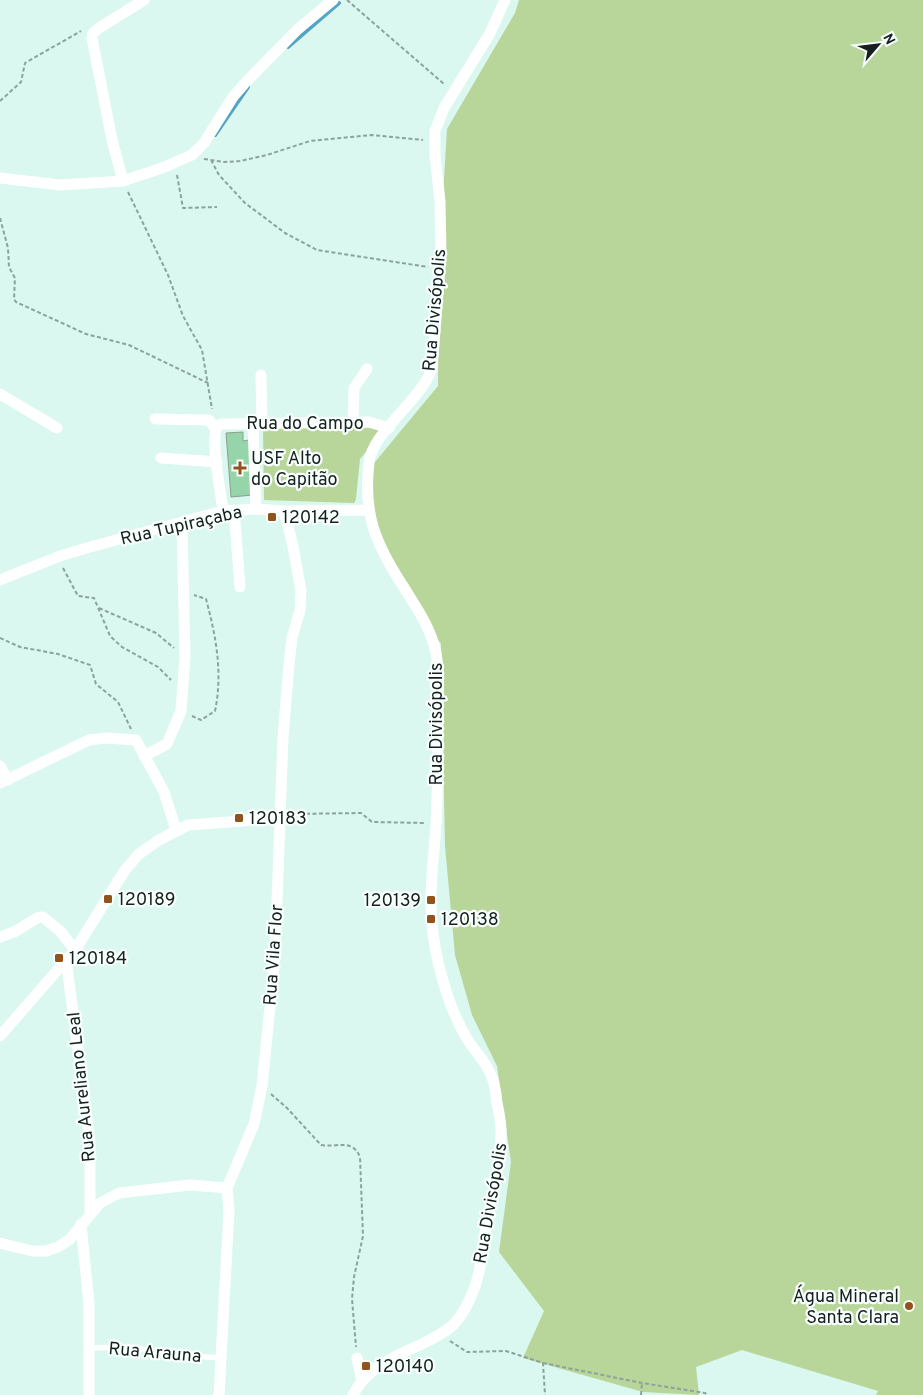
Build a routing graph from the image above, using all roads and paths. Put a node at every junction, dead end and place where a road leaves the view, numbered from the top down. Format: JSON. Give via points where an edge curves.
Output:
{"nodes":[{"id":1,"x":144,"y":0,"type":"edge"},
{"id":2,"x":333,"y":0,"type":"edge"},
{"id":3,"x":347,"y":0,"type":"edge"},
{"id":4,"x":505,"y":0,"type":"edge"},
{"id":5,"x":93,"y":33,"type":"junction"},
{"id":6,"x":454,"y":92,"type":"junction"},
{"id":7,"x":0,"y":101,"type":"edge"},
{"id":8,"x":436,"y":141,"type":"junction"},
{"id":9,"x":192,"y":155,"type":"junction"},
{"id":10,"x":212,"y":160,"type":"junction"},
{"id":11,"x":174,"y":163,"type":"junction"},
{"id":12,"x":0,"y":178,"type":"edge"},
{"id":13,"x":123,"y":181,"type":"junction"},
{"id":14,"x":217,"y":207,"type":"dead end"},
{"id":15,"x":0,"y":218,"type":"edge"},
{"id":16,"x":440,"y":269,"type":"junction"},
{"id":17,"x":367,"y":369,"type":"dead end"},
{"id":18,"x":261,"y":375,"type":"dead end"},
{"id":19,"x":208,"y":383,"type":"junction"},
{"id":20,"x":0,"y":394,"type":"edge"},
{"id":21,"x":155,"y":419,"type":"dead end"},
{"id":22,"x":353,"y":422,"type":"junction"},
{"id":23,"x":258,"y":424,"type":"junction"},
{"id":24,"x":219,"y":426,"type":"junction"},
{"id":25,"x":57,"y":428,"type":"dead end"},
{"id":26,"x":389,"y":428,"type":"junction"},
{"id":27,"x":162,"y":458,"type":"dead end"},
{"id":28,"x":217,"y":462,"type":"junction"},
{"id":29,"x":256,"y":509,"type":"junction"},
{"id":30,"x":368,"y":510,"type":"junction"},
{"id":31,"x":229,"y":511,"type":"junction"},
{"id":32,"x":284,"y":511,"type":"junction"},
{"id":33,"x":182,"y":522,"type":"junction"},
{"id":34,"x":58,"y":557,"type":"junction"},
{"id":35,"x":0,"y":580,"type":"edge"},
{"id":36,"x":240,"y":587,"type":"dead end"},
{"id":37,"x":184,"y":592,"type":"junction"},
{"id":38,"x":98,"y":607,"type":"junction"},
{"id":39,"x":0,"y":638,"type":"edge"},
{"id":40,"x":185,"y":657,"type":"junction"},
{"id":41,"x":171,"y":680,"type":"dead end"},
{"id":42,"x":181,"y":712,"type":"junction"},
{"id":43,"x":136,"y":740,"type":"junction"},
{"id":44,"x":144,"y":756,"type":"junction"},
{"id":45,"x":0,"y":766,"type":"edge"},
{"id":46,"x":4,"y":782,"type":"edge"},
{"id":47,"x":280,"y":814,"type":"junction"},
{"id":48,"x":436,"y":824,"type":"junction"},
{"id":49,"x":176,"y":830,"type":"junction"},
{"id":50,"x":0,"y":937,"type":"edge"},
{"id":51,"x":75,"y":950,"type":"junction"},
{"id":52,"x":66,"y":960,"type":"junction"},
{"id":53,"x":0,"y":1036,"type":"edge"},
{"id":54,"x":262,"y":1086,"type":"junction"},
{"id":55,"x":227,"y":1188,"type":"junction"},
{"id":56,"x":90,"y":1214,"type":"junction"},
{"id":57,"x":81,"y":1224,"type":"junction"},
{"id":58,"x":0,"y":1243,"type":"edge"},
{"id":59,"x":440,"y":1334,"type":"junction"},
{"id":60,"x":89,"y":1348,"type":"junction"},
{"id":61,"x":221,"y":1358,"type":"junction"},
{"id":62,"x":357,"y":1358,"type":"joint"},
{"id":63,"x":543,"y":1363,"type":"junction"},
{"id":64,"x":362,"y":1381,"type":"junction"},
{"id":65,"x":642,"y":1383,"type":"junction"},
{"id":66,"x":89,"y":1395,"type":"edge"},
{"id":67,"x":218,"y":1395,"type":"edge"},
{"id":68,"x":353,"y":1395,"type":"edge"},
{"id":69,"x":545,"y":1395,"type":"edge"},
{"id":70,"x":642,"y":1395,"type":"edge"},
{"id":71,"x":708,"y":1395,"type":"edge"}],
"edges":[{"from":1,"to":5,"type":"street"},
{"from":2,"to":9,"type":"street","via":[[298,29],[245,83],[204,143]]},
{"from":3,"to":6,"type":"path"},
{"from":4,"to":6,"type":"street","name":"Rua Divisópolis","via":[[489,35]]},
{"from":5,"to":7,"type":"path","via":[[82,31],[25,63],[20,82]]},
{"from":5,"to":13,"type":"street","via":[[94,56]]},
{"from":6,"to":8,"type":"street","name":"Rua Divisópolis","via":[[435,131]]},
{"from":8,"to":10,"type":"path","via":[[372,135],[310,141],[240,161]]},
{"from":8,"to":16,"type":"street","name":"Rua Divisópolis"},
{"from":9,"to":10,"type":"path"},
{"from":9,"to":11,"type":"street"},
{"from":10,"to":16,"type":"path","via":[[219,175],[246,203],[285,233],[317,250]]},
{"from":11,"to":13,"type":"street"},
{"from":11,"to":14,"type":"path","via":[[183,208]]},
{"from":12,"to":13,"type":"street","via":[[60,184]]},
{"from":13,"to":19,"type":"path","via":[[168,276],[183,316],[202,350]]},
{"from":15,"to":19,"type":"path","via":[[9,267],[15,278],[16,302],[86,334],[129,345]]},
{"from":16,"to":26,"type":"street","name":"Rua Divisópolis","via":[[432,368],[428,380]]},
{"from":17,"to":22,"type":"street","via":[[354,388]]},
{"from":18,"to":23,"type":"street"},
{"from":19,"to":24,"type":"path"},
{"from":20,"to":25,"type":"street"},
{"from":21,"to":24,"type":"street","via":[[209,420]]},
{"from":22,"to":23,"type":"street","name":"Rua do Campo"},
{"from":22,"to":26,"type":"street","name":"Rua do Campo","via":[[369,422]]},
{"from":23,"to":24,"type":"street","name":"Rua do Campo"},
{"from":23,"to":29,"type":"street"},
{"from":24,"to":28,"type":"street"},
{"from":26,"to":30,"type":"street","name":"Rua Divisópolis","via":[[370,458]]},
{"from":27,"to":28,"type":"street"},
{"from":28,"to":31,"type":"street"},
{"from":29,"to":31,"type":"street","name":"Rua Tupiraçaba"},
{"from":29,"to":32,"type":"street","name":"Rua Tupiraçaba"},
{"from":30,"to":32,"type":"street","name":"Rua Tupiraçaba"},
{"from":30,"to":48,"type":"street","name":"Rua Divisópolis","via":[[396,576],[421,614],[433,640],[438,707]]},
{"from":31,"to":33,"type":"street","name":"Rua Tupiraçaba"},
{"from":31,"to":36,"type":"street"},
{"from":32,"to":47,"type":"street","name":"Rua Vila Flor","via":[[301,591],[287,677]]},
{"from":33,"to":34,"type":"street","name":"Rua Tupiraçaba"},
{"from":33,"to":37,"type":"street"},
{"from":34,"to":35,"type":"street","name":"Rua Tupiraçaba"},
{"from":34,"to":38,"type":"path","via":[[78,596],[94,598]]},
{"from":37,"to":40,"type":"street"},
{"from":37,"to":42,"type":"path","via":[[206,599],[214,628],[219,691],[215,711],[201,720]]},
{"from":38,"to":40,"type":"path","via":[[156,633]]},
{"from":38,"to":41,"type":"path","via":[[110,636],[122,648],[158,667]]},
{"from":39,"to":43,"type":"path","via":[[20,647],[58,654],[90,665],[96,684],[118,702]]},
{"from":40,"to":42,"type":"street"},
{"from":42,"to":44,"type":"street","via":[[167,744]]},
{"from":43,"to":44,"type":"street"},
{"from":43,"to":46,"type":"street","via":[[89,740]]},
{"from":44,"to":49,"type":"street","via":[[164,792]]},
{"from":45,"to":46,"type":"street"},
{"from":47,"to":48,"type":"path","via":[[353,812],[361,813],[372,822]]},
{"from":47,"to":49,"type":"street","via":[[243,821],[198,823]]},
{"from":47,"to":54,"type":"street","name":"Rua Vila Flor","via":[[275,957]]},
{"from":48,"to":59,"type":"street","name":"Rua Divisópolis","via":[[430,890],[440,969],[457,1020],[491,1075],[501,1130],[500,1154],[475,1289],[454,1323]]},
{"from":49,"to":51,"type":"street","via":[[139,854],[125,870]]},
{"from":50,"to":51,"type":"street","via":[[43,917]]},
{"from":51,"to":52,"type":"street"},
{"from":52,"to":53,"type":"street"},
{"from":52,"to":56,"type":"street","name":"Rua Aureliano Leal","via":[[90,1142]]},
{"from":54,"to":55,"type":"street","name":"Rua Vila Flor","via":[[254,1124]]},
{"from":54,"to":62,"type":"path","via":[[321,1145],[352,1146],[360,1157],[363,1236],[352,1299]]},
{"from":55,"to":56,"type":"street","via":[[190,1186],[119,1193],[100,1203]]},
{"from":55,"to":61,"type":"street","name":"Rua Vila Flor","via":[[229,1211]]},
{"from":56,"to":57,"type":"street"},
{"from":57,"to":58,"type":"street","via":[[70,1239],[46,1251]]},
{"from":57,"to":60,"type":"street","via":[[89,1304]]},
{"from":59,"to":63,"type":"path","via":[[467,1352],[506,1351]]},
{"from":59,"to":64,"type":"street","name":"Rua Divisópolis","via":[[398,1355]]},
{"from":60,"to":61,"type":"lane","name":"Rua Arauna","via":[[129,1347]]},
{"from":60,"to":66,"type":"street"},
{"from":61,"to":67,"type":"street","name":"Rua Vila Flor"},
{"from":62,"to":64,"type":"street"},
{"from":63,"to":65,"type":"path"},
{"from":63,"to":69,"type":"path"},
{"from":64,"to":68,"type":"street","name":"Rua Divisópolis"},
{"from":65,"to":70,"type":"path"},
{"from":65,"to":71,"type":"path"}]}
